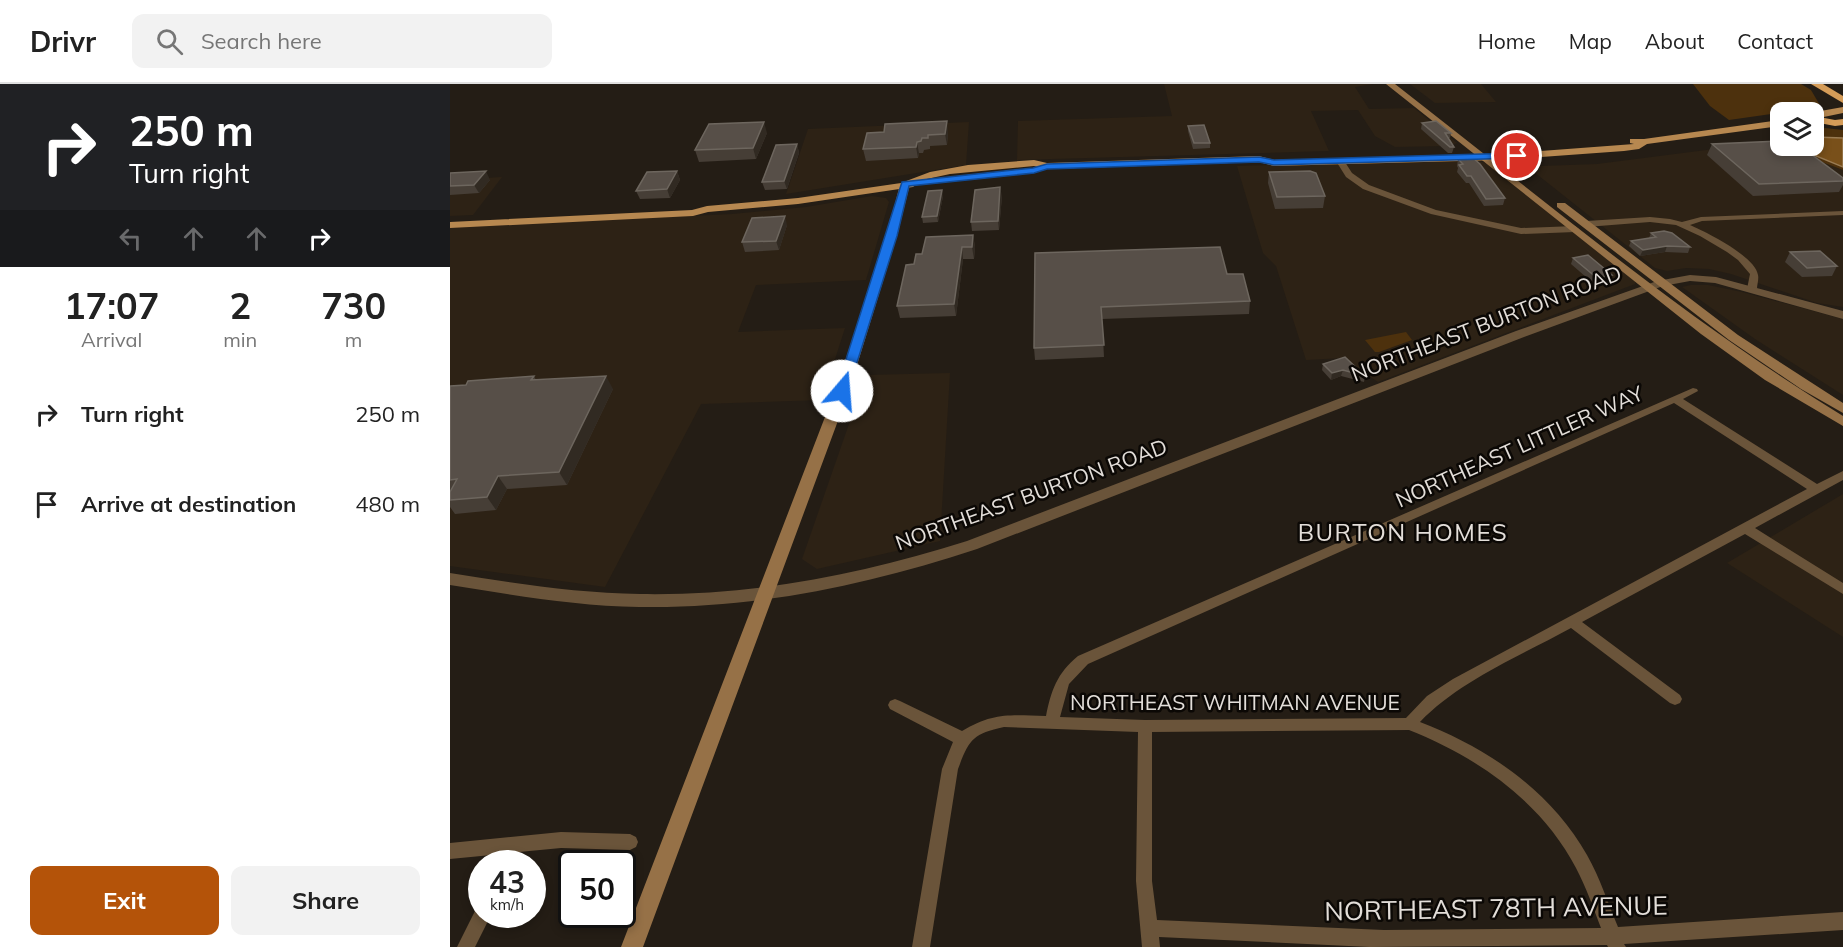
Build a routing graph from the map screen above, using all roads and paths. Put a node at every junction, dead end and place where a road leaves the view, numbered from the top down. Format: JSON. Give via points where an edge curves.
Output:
{"nodes":[{"id":1,"x":1390,"y":84,"type":"edge"},
{"id":2,"x":1404,"y":84,"type":"edge"},
{"id":3,"x":1816,"y":84,"type":"edge"},
{"id":4,"x":1843,"y":100,"type":"edge"},
{"id":5,"x":1843,"y":110,"type":"edge"},
{"id":6,"x":1824,"y":113,"type":"edge"},
{"id":7,"x":1843,"y":119,"type":"edge"},
{"id":8,"x":1824,"y":120,"type":"edge"},
{"id":9,"x":1770,"y":124,"type":"edge"},
{"id":10,"x":1644,"y":142,"type":"junction"},
{"id":11,"x":1473,"y":149,"type":"junction"},
{"id":12,"x":1373,"y":152,"type":"junction"},
{"id":13,"x":1486,"y":153,"type":"junction"},
{"id":14,"x":1324,"y":154,"type":"junction"},
{"id":15,"x":1499,"y":157,"type":"junction"},
{"id":16,"x":1259,"y":159,"type":"junction"},
{"id":17,"x":1340,"y":161,"type":"junction"},
{"id":18,"x":1274,"y":163,"type":"junction"},
{"id":19,"x":905,"y":184,"type":"junction"},
{"id":20,"x":707,"y":209,"type":"junction"},
{"id":21,"x":1843,"y":213,"type":"edge"},
{"id":22,"x":450,"y":217,"type":"edge"},
{"id":23,"x":450,"y":225,"type":"edge"},
{"id":24,"x":1681,"y":225,"type":"junction"},
{"id":25,"x":1581,"y":226,"type":"junction"},
{"id":26,"x":1655,"y":285,"type":"junction"},
{"id":27,"x":1752,"y":288,"type":"junction"},
{"id":28,"x":1843,"y":315,"type":"edge"},
{"id":29,"x":1693,"y":391,"type":"dead end"},
{"id":30,"x":1675,"y":399,"type":"junction"},
{"id":31,"x":1843,"y":409,"type":"edge"},
{"id":32,"x":1843,"y":422,"type":"edge"},
{"id":33,"x":1843,"y":475,"type":"edge"},
{"id":34,"x":1816,"y":489,"type":"junction"},
{"id":35,"x":1745,"y":528,"type":"junction"},
{"id":36,"x":450,"y":579,"type":"edge"},
{"id":37,"x":1843,"y":589,"type":"edge"},
{"id":38,"x":765,"y":593,"type":"junction"},
{"id":39,"x":1572,"y":622,"type":"junction"},
{"id":40,"x":1675,"y":699,"type":"dead end"},
{"id":41,"x":895,"y":705,"type":"dead end"},
{"id":42,"x":1052,"y":722,"type":"junction"},
{"id":43,"x":1410,"y":724,"type":"junction"},
{"id":44,"x":1145,"y":726,"type":"junction"},
{"id":45,"x":962,"y":739,"type":"junction"},
{"id":46,"x":630,"y":842,"type":"dead end"},
{"id":47,"x":513,"y":846,"type":"junction"},
{"id":48,"x":511,"y":850,"type":"edge"},
{"id":49,"x":450,"y":851,"type":"edge"},
{"id":50,"x":1842,"y":922,"type":"edge"},
{"id":51,"x":476,"y":928,"type":"edge"},
{"id":52,"x":1149,"y":928,"type":"junction"},
{"id":53,"x":1615,"y":942,"type":"edge"},
{"id":54,"x":1385,"y":943,"type":"edge"},
{"id":55,"x":466,"y":947,"type":"edge"},
{"id":56,"x":632,"y":947,"type":"edge"},
{"id":57,"x":921,"y":947,"type":"edge"},
{"id":58,"x":1151,"y":947,"type":"edge"}],
"edges":[{"from":1,"to":11,"type":"main road"},
{"from":2,"to":13,"type":"main road"},
{"from":3,"to":4,"type":"highway"},
{"from":5,"to":6,"type":"main road"},
{"from":7,"to":8,"type":"highway","via":[[1835,123]]},
{"from":9,"to":10,"type":"main road"},
{"from":10,"to":13,"type":"main road","via":[[1626,140]]},
{"from":10,"to":15,"type":"main road","via":[[1636,147]]},
{"from":11,"to":12,"type":"main road"},
{"from":11,"to":13,"type":"main road"},
{"from":12,"to":14,"type":"main road"},
{"from":12,"to":17,"type":"main road","via":[[1340,157]]},
{"from":13,"to":15,"type":"main road"},
{"from":13,"to":17,"type":"main road"},
{"from":13,"to":25,"type":"main road"},
{"from":14,"to":16,"type":"main road"},
{"from":14,"to":18,"type":"main road"},
{"from":15,"to":25,"type":"main road"},
{"from":16,"to":18,"type":"main road"},
{"from":16,"to":19,"type":"main road","via":[[1047,166]]},
{"from":17,"to":18,"type":"main road"},
{"from":17,"to":25,"type":"street","via":[[1349,175],[1366,187],[1434,212],[1521,231]]},
{"from":19,"to":20,"type":"main road","via":[[798,201]]},
{"from":19,"to":38,"type":"main road","via":[[842,391]]},
{"from":20,"to":22,"type":"main road","via":[[697,206]]},
{"from":20,"to":23,"type":"main road","via":[[687,214]]},
{"from":21,"to":24,"type":"street","via":[[1701,219]]},
{"from":24,"to":25,"type":"street","via":[[1665,221]]},
{"from":24,"to":27,"type":"street","via":[[1744,260],[1754,274]]},
{"from":25,"to":26,"type":"main road"},
{"from":26,"to":27,"type":"street","name":"NORTHEAST BURTON ROAD","via":[[1675,279],[1705,279]]},
{"from":26,"to":31,"type":"main road"},
{"from":26,"to":32,"type":"main road","via":[[1752,364]]},
{"from":26,"to":38,"type":"street","name":"NORTHEAST BURTON ROAD","via":[[972,546],[868,576]]},
{"from":27,"to":28,"type":"street","name":"NORTHEAST BURTON ROAD"},
{"from":29,"to":30,"type":"street","name":"NORTHEAST LITTLER WAY"},
{"from":30,"to":34,"type":"street","name":"NORTHEAST LITTLER WAY"},
{"from":30,"to":42,"type":"street","name":"NORTHEAST LITTLER WAY","via":[[1083,660],[1068,671],[1059,686]]},
{"from":33,"to":34,"type":"street","name":"NORTHEAST WHITMAN AVENUE"},
{"from":34,"to":35,"type":"street","name":"NORTHEAST WHITMAN AVENUE"},
{"from":35,"to":37,"type":"street"},
{"from":35,"to":39,"type":"street","name":"NORTHEAST WHITMAN AVENUE"},
{"from":36,"to":38,"type":"street","name":"NORTHEAST BURTON ROAD","via":[[591,599],[697,599]]},
{"from":38,"to":56,"type":"main road"},
{"from":39,"to":40,"type":"street"},
{"from":39,"to":43,"type":"street","name":"NORTHEAST WHITMAN AVENUE","via":[[1458,683],[1432,700]]},
{"from":41,"to":45,"type":"street"},
{"from":42,"to":44,"type":"street","name":"NORTHEAST WHITMAN AVENUE"},
{"from":42,"to":45,"type":"street","name":"NORTHEAST WHITMAN AVENUE","via":[[985,724]]},
{"from":43,"to":44,"type":"street","name":"NORTHEAST WHITMAN AVENUE"},
{"from":43,"to":53,"type":"street","via":[[1443,735],[1503,773],[1544,808],[1576,852]]},
{"from":44,"to":52,"type":"street","via":[[1144,880]]},
{"from":45,"to":57,"type":"street","via":[[950,769]]},
{"from":46,"to":47,"type":"street","via":[[561,840]]},
{"from":47,"to":48,"type":"street"},
{"from":47,"to":49,"type":"street"},
{"from":50,"to":53,"type":"street","name":"NORTHEAST 78TH AVENUE"},
{"from":51,"to":55,"type":"street"},
{"from":52,"to":54,"type":"street","name":"NORTHEAST 78TH AVENUE"},
{"from":52,"to":58,"type":"street"},
{"from":53,"to":54,"type":"street","name":"NORTHEAST 78TH AVENUE"}]}
